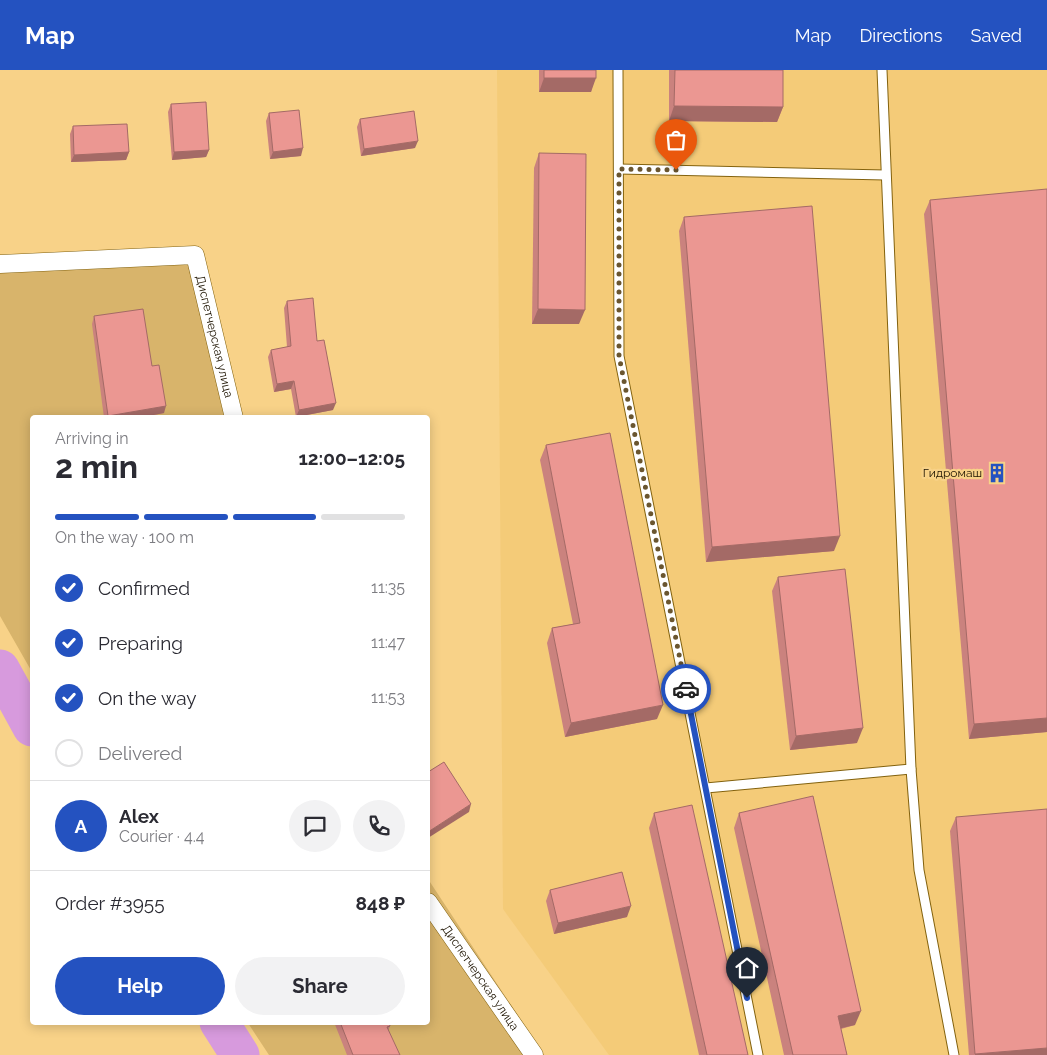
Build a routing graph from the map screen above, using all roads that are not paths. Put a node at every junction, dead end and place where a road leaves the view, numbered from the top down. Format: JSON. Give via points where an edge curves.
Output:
{"nodes":[{"id":1,"x":618,"y":70,"type":"edge"},
{"id":2,"x":882,"y":70,"type":"edge"},
{"id":3,"x":619,"y":169,"type":"junction"},
{"id":4,"x":885,"y":175,"type":"junction"},
{"id":5,"x":0,"y":264,"type":"edge"},
{"id":6,"x":233,"y":415,"type":"edge"},
{"id":7,"x":911,"y":769,"type":"junction"},
{"id":8,"x":706,"y":788,"type":"junction"},
{"id":9,"x":430,"y":905,"type":"edge"},
{"id":10,"x":534,"y":1055,"type":"edge"},
{"id":11,"x":758,"y":1055,"type":"edge"},
{"id":12,"x":954,"y":1055,"type":"edge"}],
"edges":[{"from":1,"to":3,"type":"lane"},
{"from":2,"to":4,"type":"lane"},
{"from":3,"to":4,"type":"lane"},
{"from":3,"to":8,"type":"lane","via":[[619,356]]},
{"from":4,"to":7,"type":"lane"},
{"from":5,"to":6,"type":"street","name":"Диспетчерская улица","via":[[195,255]]},
{"from":7,"to":8,"type":"lane"},
{"from":7,"to":12,"type":"lane","via":[[919,870]]},
{"from":8,"to":11,"type":"lane"},
{"from":9,"to":10,"type":"street","name":"Диспетчерская улица"}]}
